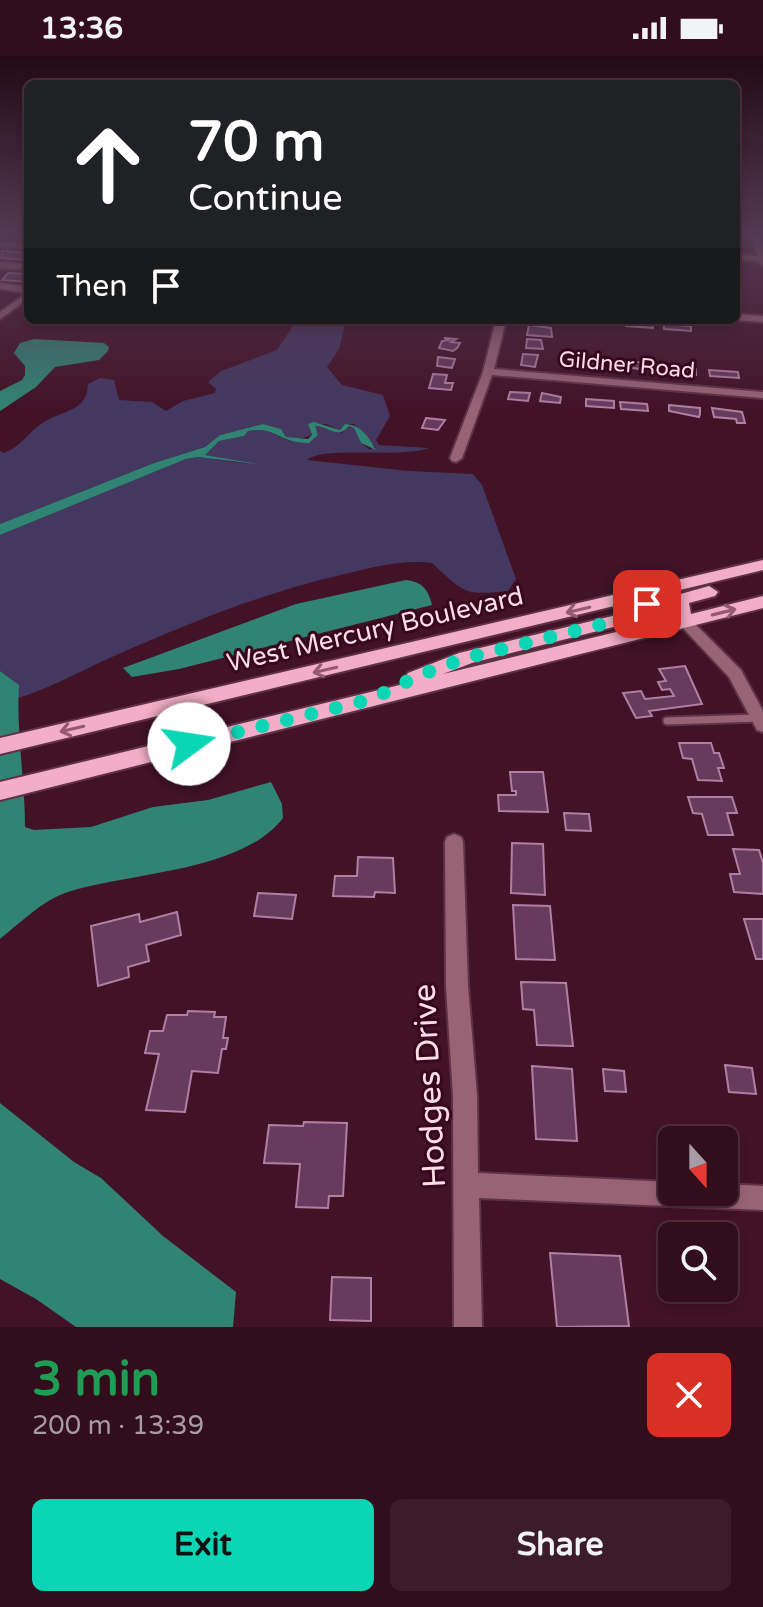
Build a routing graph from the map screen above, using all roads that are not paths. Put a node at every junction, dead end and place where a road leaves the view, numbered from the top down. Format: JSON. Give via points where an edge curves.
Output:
{"nodes":[{"id":1,"x":24,"y":295,"type":"edge"},
{"id":2,"x":0,"y":316,"type":"edge"},
{"id":3,"x":740,"y":317,"type":"edge"},
{"id":4,"x":763,"y":319,"type":"edge"},
{"id":5,"x":500,"y":324,"type":"edge"},
{"id":6,"x":488,"y":372,"type":"junction"},
{"id":7,"x":763,"y":395,"type":"edge"},
{"id":8,"x":456,"y":458,"type":"dead end"},
{"id":9,"x":763,"y":565,"type":"edge"},
{"id":10,"x":763,"y":578,"type":"edge"},
{"id":11,"x":640,"y":595,"type":"junction"},
{"id":12,"x":763,"y":602,"type":"edge"},
{"id":13,"x":685,"y":622,"type":"junction"},
{"id":14,"x":372,"y":699,"type":"junction"},
{"id":15,"x":667,"y":721,"type":"dead end"},
{"id":16,"x":761,"y":722,"type":"edge"},
{"id":17,"x":0,"y":746,"type":"edge"},
{"id":18,"x":0,"y":791,"type":"edge"},
{"id":19,"x":454,"y":842,"type":"dead end"},
{"id":20,"x":466,"y":1185,"type":"junction"},
{"id":21,"x":763,"y":1198,"type":"edge"},
{"id":22,"x":468,"y":1327,"type":"edge"}],
"edges":[{"from":1,"to":2,"type":"street"},
{"from":3,"to":4,"type":"street"},
{"from":5,"to":6,"type":"street"},
{"from":6,"to":7,"type":"street","name":"Gildner Road"},
{"from":6,"to":8,"type":"street"},
{"from":9,"to":11,"type":"main road","name":"West Mercury Boulevard"},
{"from":10,"to":13,"type":"main road","via":[[683,599],[679,604]]},
{"from":11,"to":14,"type":"main road","via":[[648,607],[635,616],[466,658]]},
{"from":11,"to":17,"type":"main road","name":"West Mercury Boulevard","one_way":true},
{"from":13,"to":12,"type":"main road","one_way":true},
{"from":13,"to":14,"type":"main road"},
{"from":13,"to":16,"type":"street","via":[[735,674]]},
{"from":14,"to":18,"type":"main road"},
{"from":15,"to":16,"type":"lane"},
{"from":19,"to":20,"type":"street","name":"Hodges Drive"},
{"from":20,"to":21,"type":"street"},
{"from":20,"to":22,"type":"street","name":"Hodges Drive"}]}
